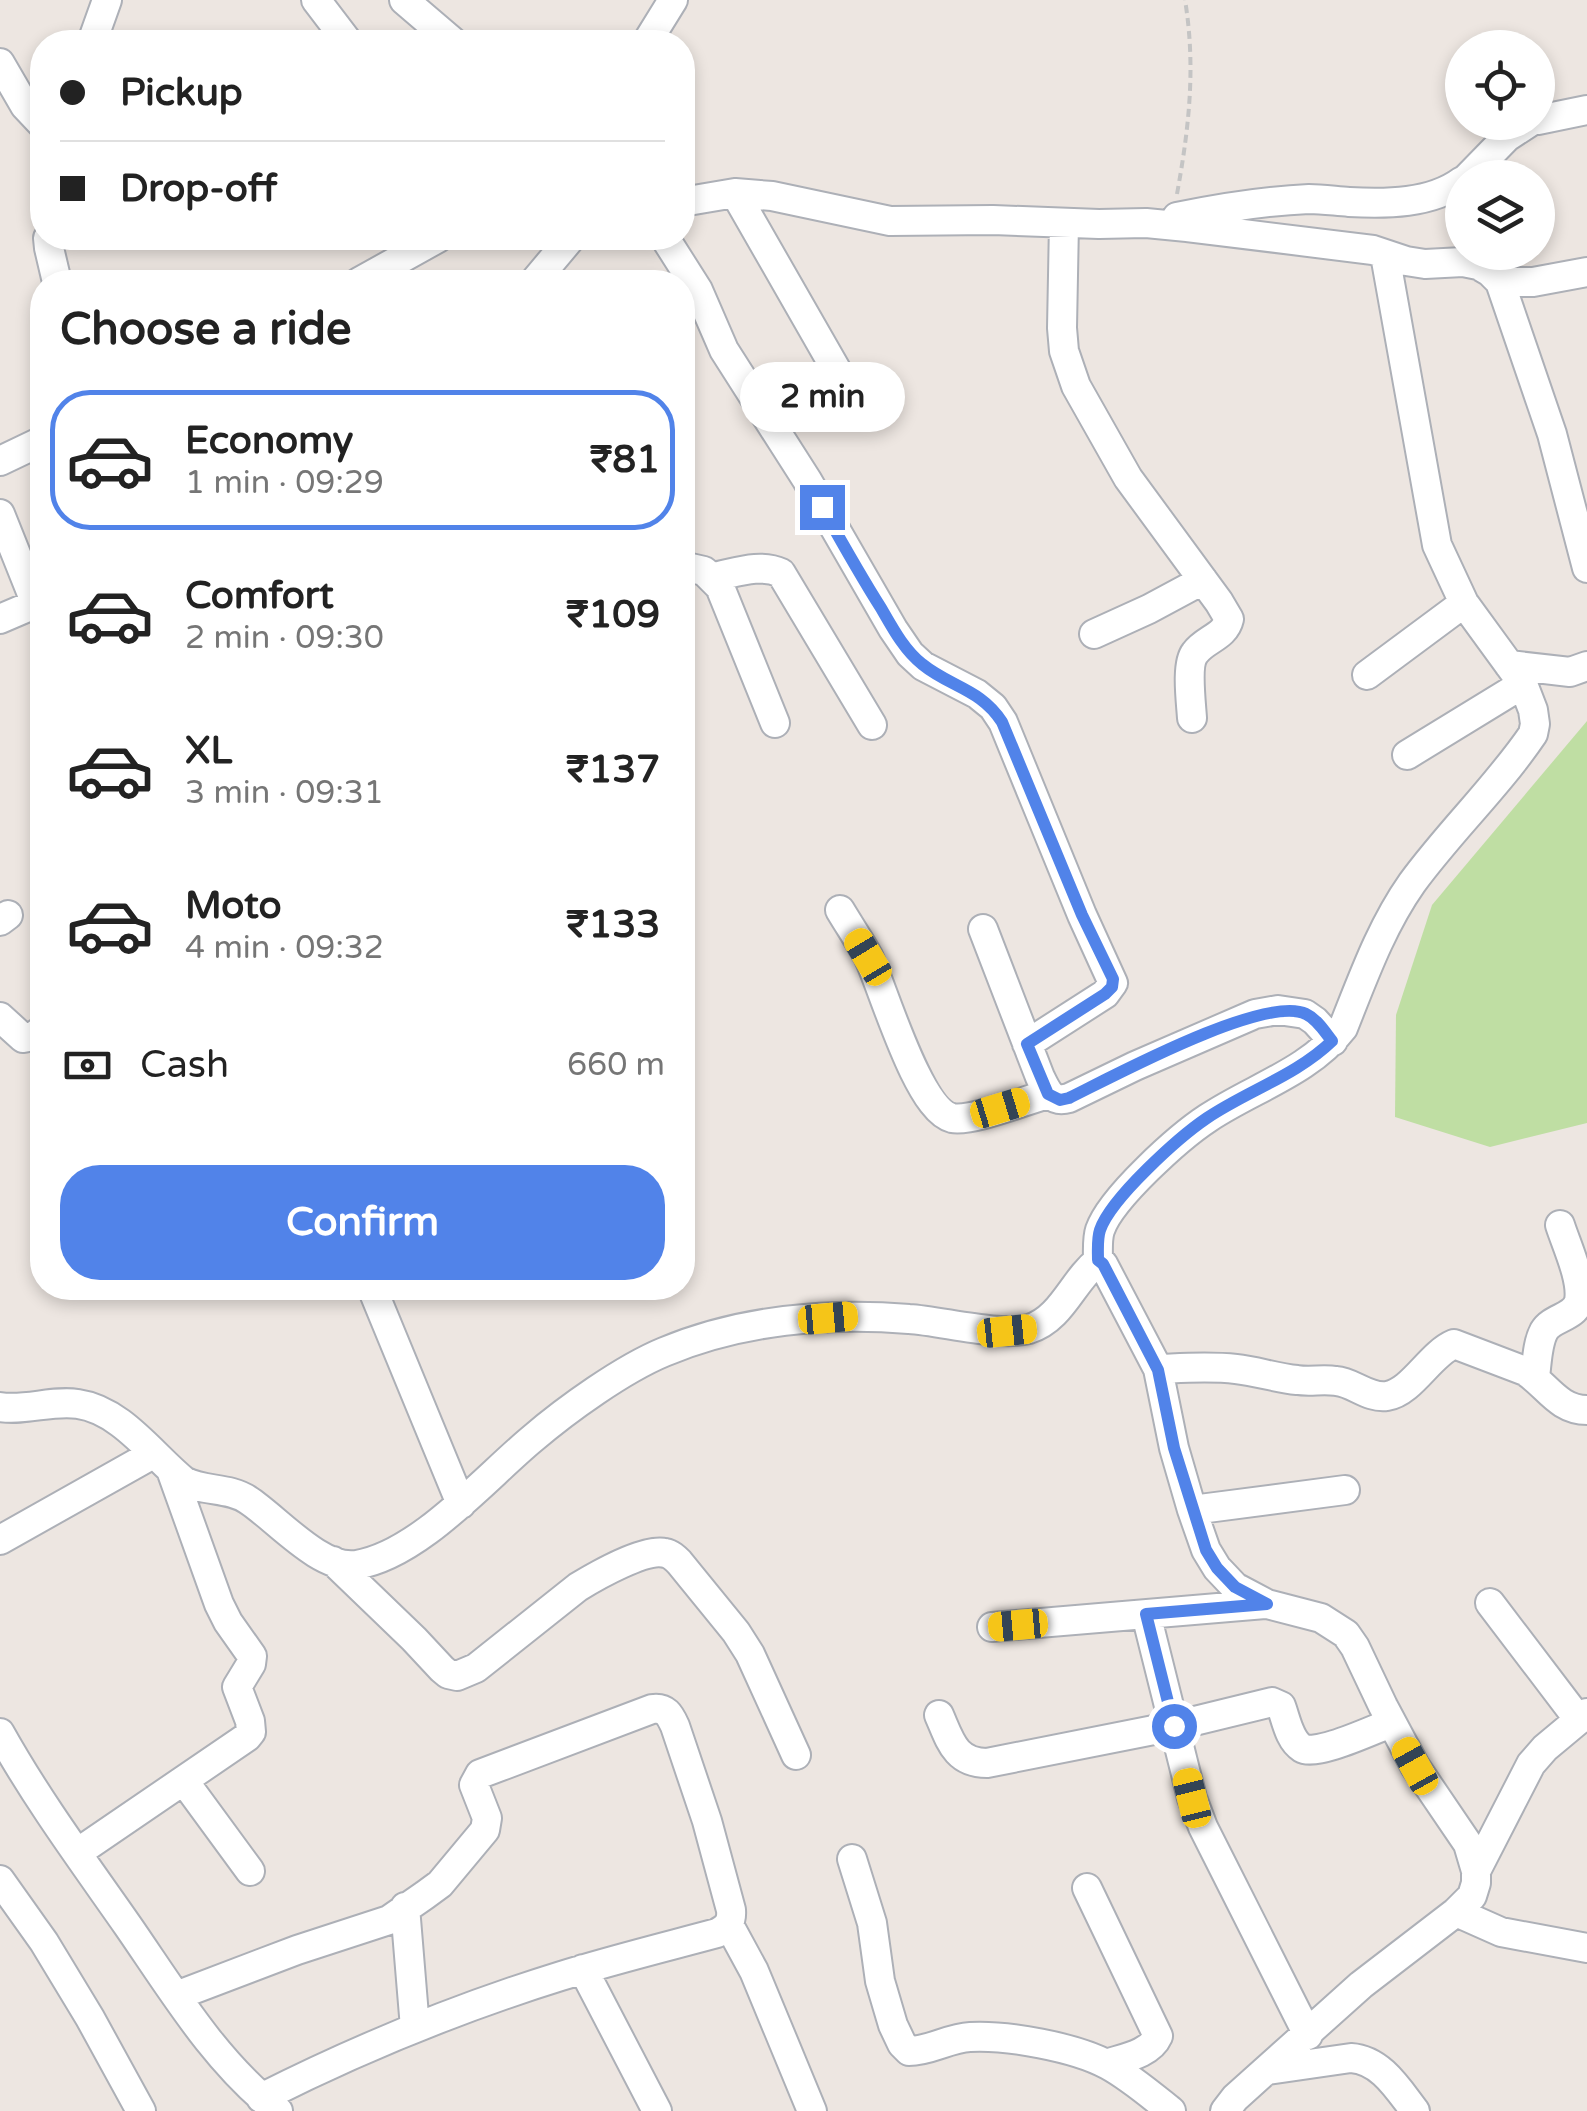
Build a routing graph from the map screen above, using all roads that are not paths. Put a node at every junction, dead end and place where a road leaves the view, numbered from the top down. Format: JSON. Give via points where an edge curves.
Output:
{"nodes":[{"id":1,"x":108,"y":0,"type":"edge"},
{"id":2,"x":316,"y":0,"type":"edge"},
{"id":3,"x":404,"y":0,"type":"edge"},
{"id":4,"x":674,"y":0,"type":"edge"},
{"id":5,"x":97,"y":30,"type":"edge"},
{"id":6,"x":339,"y":30,"type":"edge"},
{"id":7,"x":439,"y":30,"type":"edge"},
{"id":8,"x":655,"y":30,"type":"edge"},
{"id":9,"x":0,"y":63,"type":"edge"},
{"id":10,"x":1587,"y":110,"type":"edge"},
{"id":11,"x":30,"y":111,"type":"edge"},
{"id":12,"x":1555,"y":117,"type":"edge"},
{"id":13,"x":1503,"y":140,"type":"edge"},
{"id":14,"x":1484,"y":160,"type":"edge"},
{"id":15,"x":1445,"y":190,"type":"edge"},
{"id":16,"x":736,"y":193,"type":"junction"},
{"id":17,"x":695,"y":200,"type":"edge"},
{"id":18,"x":1159,"y":221,"type":"junction"},
{"id":19,"x":1064,"y":223,"type":"junction"},
{"id":20,"x":416,"y":250,"type":"edge"},
{"id":21,"x":562,"y":250,"type":"edge"},
{"id":22,"x":1385,"y":255,"type":"junction"},
{"id":23,"x":381,"y":270,"type":"edge"},
{"id":24,"x":544,"y":270,"type":"edge"},
{"id":25,"x":1587,"y":272,"type":"edge"},
{"id":26,"x":1500,"y":282,"type":"junction"},
{"id":27,"x":695,"y":285,"type":"edge"},
{"id":28,"x":858,"y":406,"type":"dead end"},
{"id":29,"x":30,"y":446,"type":"edge"},
{"id":30,"x":0,"y":461,"type":"edge"},
{"id":31,"x":0,"y":514,"type":"edge"},
{"id":32,"x":1587,"y":568,"type":"edge"},
{"id":33,"x":695,"y":570,"type":"edge"},
{"id":34,"x":713,"y":577,"type":"junction"},
{"id":35,"x":1202,"y":580,"type":"junction"},
{"id":36,"x":30,"y":582,"type":"edge"},
{"id":37,"x":1464,"y":603,"type":"junction"},
{"id":38,"x":30,"y":606,"type":"edge"},
{"id":39,"x":0,"y":619,"type":"edge"},
{"id":40,"x":1094,"y":634,"type":"dead end"},
{"id":41,"x":1587,"y":666,"type":"edge"},
{"id":42,"x":1516,"y":674,"type":"junction"},
{"id":43,"x":1367,"y":675,"type":"dead end"},
{"id":44,"x":1192,"y":718,"type":"dead end"},
{"id":45,"x":775,"y":724,"type":"dead end"},
{"id":46,"x":872,"y":725,"type":"dead end"},
{"id":47,"x":1407,"y":754,"type":"dead end"},
{"id":48,"x":840,"y":910,"type":"dead end"},
{"id":49,"x":982,"y":930,"type":"dead end"},
{"id":50,"x":0,"y":1017,"type":"edge"},
{"id":51,"x":30,"y":1037,"type":"edge"},
{"id":52,"x":1332,"y":1041,"type":"junction"},
{"id":53,"x":1027,"y":1044,"type":"junction"},
{"id":54,"x":1048,"y":1094,"type":"junction"},
{"id":55,"x":1560,"y":1224,"type":"dead end"},
{"id":56,"x":1098,"y":1260,"type":"junction"},
{"id":57,"x":377,"y":1300,"type":"edge"},
{"id":58,"x":1158,"y":1370,"type":"junction"},
{"id":59,"x":1535,"y":1378,"type":"junction"},
{"id":60,"x":0,"y":1406,"type":"edge"},
{"id":61,"x":1587,"y":1410,"type":"edge"},
{"id":62,"x":162,"y":1462,"type":"junction"},
{"id":63,"x":1345,"y":1490,"type":"dead end"},
{"id":64,"x":461,"y":1504,"type":"junction"},
{"id":65,"x":1192,"y":1510,"type":"junction"},
{"id":66,"x":0,"y":1540,"type":"edge"},
{"id":67,"x":334,"y":1561,"type":"junction"},
{"id":68,"x":1490,"y":1603,"type":"dead end"},
{"id":69,"x":1267,"y":1604,"type":"junction"},
{"id":70,"x":1146,"y":1614,"type":"junction"},
{"id":71,"x":992,"y":1627,"type":"dead end"},
{"id":72,"x":939,"y":1715,"type":"dead end"},
{"id":73,"x":1583,"y":1716,"type":"edge"},
{"id":74,"x":1391,"y":1723,"type":"junction"},
{"id":75,"x":1174,"y":1726,"type":"junction"},
{"id":76,"x":0,"y":1733,"type":"edge"},
{"id":77,"x":796,"y":1755,"type":"dead end"},
{"id":78,"x":184,"y":1780,"type":"junction"},
{"id":79,"x":11,"y":1781,"type":"edge"},
{"id":80,"x":77,"y":1853,"type":"junction"},
{"id":81,"x":852,"y":1859,"type":"dead end"},
{"id":82,"x":250,"y":1871,"type":"dead end"},
{"id":83,"x":1476,"y":1871,"type":"junction"},
{"id":84,"x":0,"y":1880,"type":"edge"},
{"id":85,"x":1087,"y":1888,"type":"dead end"},
{"id":86,"x":405,"y":1907,"type":"junction"},
{"id":87,"x":1456,"y":1912,"type":"junction"},
{"id":88,"x":10,"y":1917,"type":"edge"},
{"id":89,"x":728,"y":1925,"type":"junction"},
{"id":90,"x":1587,"y":1948,"type":"edge"},
{"id":91,"x":584,"y":1969,"type":"junction"},
{"id":92,"x":176,"y":1996,"type":"junction"},
{"id":93,"x":415,"y":2028,"type":"junction"},
{"id":94,"x":1308,"y":2035,"type":"junction"},
{"id":95,"x":1106,"y":2064,"type":"junction"},
{"id":96,"x":1268,"y":2070,"type":"junction"},
{"id":97,"x":270,"y":2104,"type":"edge"},
{"id":98,"x":141,"y":2111,"type":"edge"},
{"id":99,"x":657,"y":2111,"type":"edge"},
{"id":100,"x":812,"y":2111,"type":"edge"},
{"id":101,"x":1171,"y":2111,"type":"edge"},
{"id":102,"x":1225,"y":2111,"type":"edge"},
{"id":103,"x":1415,"y":2111,"type":"edge"}],
"edges":[{"from":1,"to":5,"type":"street"},
{"from":2,"to":6,"type":"street"},
{"from":3,"to":7,"type":"street"},
{"from":4,"to":8,"type":"street"},
{"from":9,"to":11,"type":"street"},
{"from":10,"to":12,"type":"street"},
{"from":13,"to":14,"type":"street"},
{"from":15,"to":18,"type":"street","via":[[1420,199],[1249,205]]},
{"from":16,"to":17,"type":"street"},
{"from":16,"to":19,"type":"street","via":[[890,221]]},
{"from":16,"to":28,"type":"street"},
{"from":18,"to":19,"type":"street"},
{"from":18,"to":22,"type":"street"},
{"from":19,"to":35,"type":"street","via":[[1062,328],[1069,369],[1128,478]]},
{"from":20,"to":23,"type":"street"},
{"from":21,"to":24,"type":"street"},
{"from":22,"to":26,"type":"street","via":[[1478,265]]},
{"from":22,"to":37,"type":"street","via":[[1436,546]]},
{"from":25,"to":26,"type":"street"},
{"from":26,"to":32,"type":"street","via":[[1552,434]]},
{"from":27,"to":53,"type":"street","via":[[724,350],[910,654],[993,707],[1016,750],[1113,983]]},
{"from":29,"to":30,"type":"street"},
{"from":31,"to":36,"type":"street"},
{"from":33,"to":34,"type":"street"},
{"from":34,"to":45,"type":"street"},
{"from":34,"to":46,"type":"street","via":[[760,568],[782,573]]},
{"from":35,"to":40,"type":"street"},
{"from":35,"to":44,"type":"street","via":[[1229,624],[1191,661]]},
{"from":37,"to":42,"type":"street"},
{"from":37,"to":43,"type":"street"},
{"from":38,"to":39,"type":"street"},
{"from":41,"to":42,"type":"street"},
{"from":42,"to":47,"type":"street"},
{"from":42,"to":52,"type":"street","via":[[1533,710],[1533,734],[1403,898]]},
{"from":48,"to":54,"type":"street","via":[[868,957],[909,1060],[942,1114],[968,1118]]},
{"from":49,"to":53,"type":"street"},
{"from":50,"to":51,"type":"street"},
{"from":52,"to":54,"type":"street","via":[[1306,1014],[1266,1012],[1069,1098]]},
{"from":52,"to":56,"type":"street","via":[[1206,1118],[1176,1144],[1112,1208],[1101,1228]]},
{"from":53,"to":54,"type":"street"},
{"from":55,"to":59,"type":"street","via":[[1579,1301],[1544,1330]]},
{"from":56,"to":58,"type":"street"},
{"from":56,"to":64,"type":"street","via":[[1049,1318],[1030,1328],[855,1315],[714,1334],[662,1353],[533,1438]]},
{"from":57,"to":64,"type":"street"},
{"from":58,"to":59,"type":"street","via":[[1240,1369],[1348,1383],[1384,1397],[1454,1344]]},
{"from":58,"to":65,"type":"street"},
{"from":59,"to":61,"type":"street","via":[[1557,1400]]},
{"from":60,"to":62,"type":"street","via":[[95,1409]]},
{"from":62,"to":66,"type":"street"},
{"from":62,"to":67,"type":"street","via":[[194,1486],[246,1499]]},
{"from":62,"to":78,"type":"street","via":[[219,1604],[253,1660],[236,1687],[251,1732]]},
{"from":63,"to":65,"type":"street"},
{"from":64,"to":67,"type":"street","via":[[394,1551],[351,1566]]},
{"from":65,"to":69,"type":"street","via":[[1217,1568]]},
{"from":67,"to":77,"type":"street","via":[[442,1669],[457,1676],[596,1576],[645,1555],[670,1554],[736,1632]]},
{"from":68,"to":73,"type":"street"},
{"from":69,"to":70,"type":"street"},
{"from":69,"to":74,"type":"street","via":[[1321,1618],[1346,1634]]},
{"from":70,"to":71,"type":"street"},
{"from":70,"to":75,"type":"street"},
{"from":72,"to":75,"type":"street","via":[[951,1743],[973,1763]]},
{"from":73,"to":83,"type":"street","via":[[1531,1764]]},
{"from":74,"to":75,"type":"street","via":[[1314,1751],[1292,1737],[1276,1702]]},
{"from":74,"to":83,"type":"street","via":[[1468,1844]]},
{"from":75,"to":94,"type":"street","via":[[1203,1827]]},
{"from":76,"to":79,"type":"street"},
{"from":78,"to":80,"type":"street"},
{"from":78,"to":82,"type":"street"},
{"from":79,"to":80,"type":"street"},
{"from":80,"to":92,"type":"street"},
{"from":81,"to":95,"type":"street","via":[[872,1923],[880,1981],[908,2050],[967,2037],[1002,2038]]},
{"from":83,"to":87,"type":"street","via":[[1472,1896]]},
{"from":84,"to":88,"type":"street"},
{"from":85,"to":95,"type":"street","via":[[1158,2036],[1140,2053]]},
{"from":86,"to":89,"type":"street","via":[[440,1884],[486,1830],[474,1785],[480,1774],[657,1708],[671,1718],[707,1821],[731,1910]]},
{"from":86,"to":92,"type":"street","via":[[389,1920]]},
{"from":86,"to":93,"type":"street"},
{"from":87,"to":90,"type":"street","via":[[1501,1932]]},
{"from":87,"to":94,"type":"street"},
{"from":88,"to":98,"type":"street","via":[[90,2018]]},
{"from":89,"to":91,"type":"street"},
{"from":89,"to":100,"type":"street"},
{"from":91,"to":93,"type":"street"},
{"from":91,"to":99,"type":"street"},
{"from":92,"to":97,"type":"street"},
{"from":93,"to":97,"type":"street","via":[[319,2069]]},
{"from":94,"to":96,"type":"street"},
{"from":95,"to":101,"type":"street"},
{"from":96,"to":102,"type":"street"},
{"from":96,"to":103,"type":"street","via":[[1362,2059],[1395,2084]]}]}
